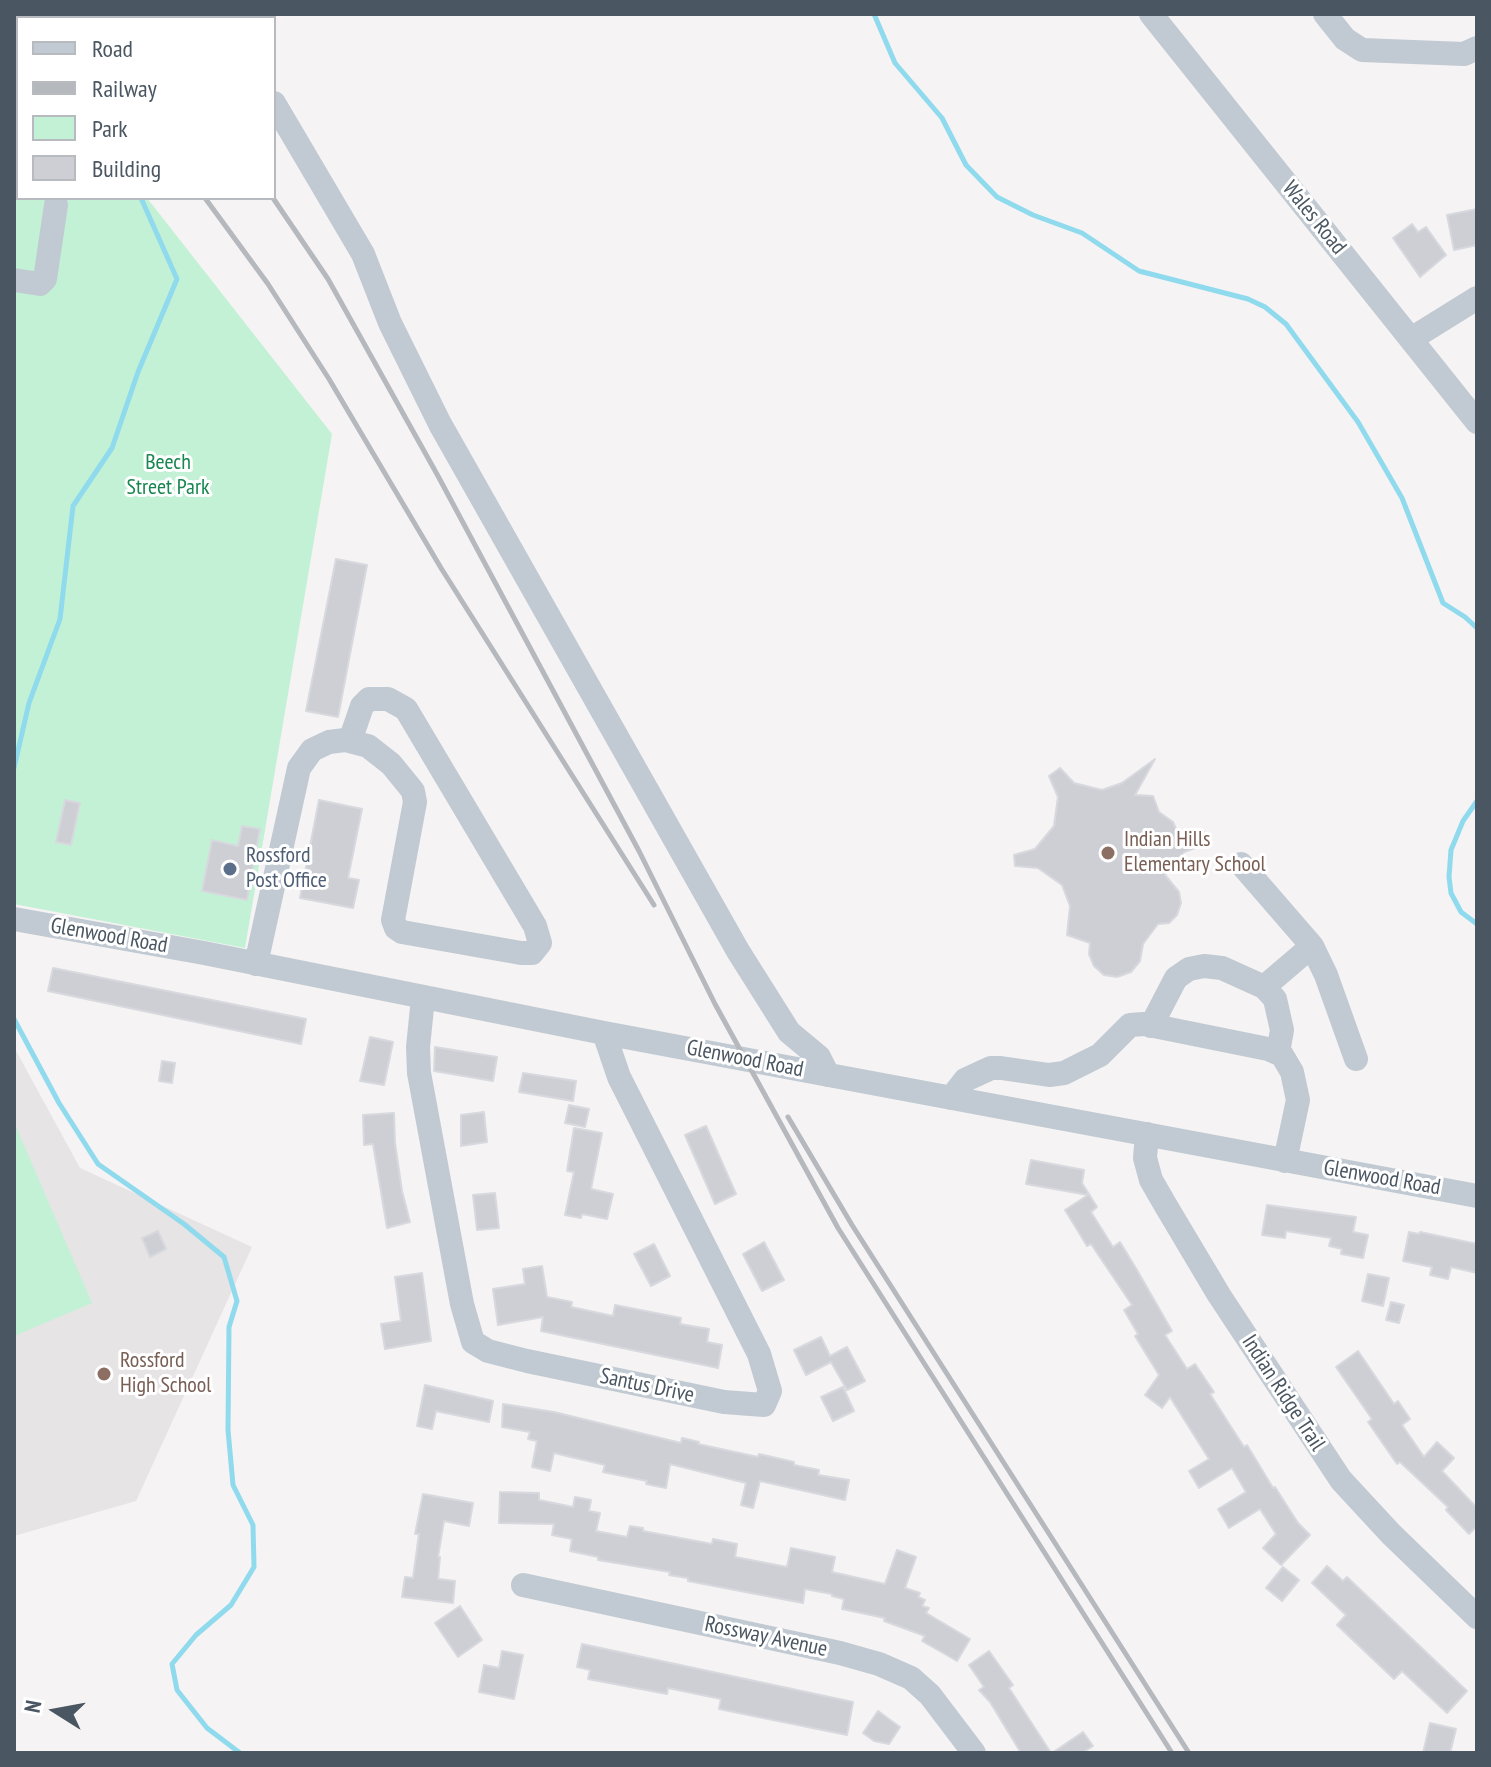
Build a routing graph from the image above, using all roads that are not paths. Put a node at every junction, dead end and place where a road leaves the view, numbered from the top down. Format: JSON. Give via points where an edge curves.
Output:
{"nodes":[{"id":1,"x":1151,"y":14,"type":"edge"},
{"id":2,"x":1325,"y":14,"type":"edge"},
{"id":3,"x":1477,"y":48,"type":"edge"},
{"id":4,"x":276,"y":106,"type":"edge"},
{"id":5,"x":56,"y":205,"type":"dead end"},
{"id":6,"x":14,"y":280,"type":"edge"},
{"id":7,"x":1477,"y":298,"type":"edge"},
{"id":8,"x":1411,"y":339,"type":"junction"},
{"id":9,"x":1477,"y":422,"type":"edge"},
{"id":10,"x":350,"y":741,"type":"junction"},
{"id":11,"x":443,"y":770,"type":"junction"},
{"id":12,"x":410,"y":787,"type":"junction"},
{"id":13,"x":1241,"y":864,"type":"dead end"},
{"id":14,"x":14,"y":919,"type":"edge"},
{"id":15,"x":1312,"y":946,"type":"junction"},
{"id":16,"x":256,"y":964,"type":"junction"},
{"id":17,"x":1264,"y":987,"type":"junction"},
{"id":18,"x":423,"y":998,"type":"junction"},
{"id":19,"x":1151,"y":1026,"type":"junction"},
{"id":20,"x":604,"y":1033,"type":"junction"},
{"id":21,"x":1278,"y":1053,"type":"junction"},
{"id":22,"x":1356,"y":1059,"type":"dead end"},
{"id":23,"x":828,"y":1075,"type":"junction"},
{"id":24,"x":951,"y":1098,"type":"junction"},
{"id":25,"x":1147,"y":1134,"type":"junction"},
{"id":26,"x":1285,"y":1161,"type":"junction"},
{"id":27,"x":1477,"y":1196,"type":"edge"},
{"id":28,"x":523,"y":1585,"type":"dead end"},
{"id":29,"x":1477,"y":1617,"type":"edge"},
{"id":30,"x":974,"y":1753,"type":"edge"}],
"edges":[{"from":1,"to":8,"type":"street","name":"Wales Road"},
{"from":2,"to":3,"type":"street","via":[[1362,50],[1464,54]]},
{"from":4,"to":23,"type":"street","via":[[363,254],[440,424],[738,951],[789,1032],[819,1057]]},
{"from":5,"to":6,"type":"street","via":[[45,279],[40,284]]},
{"from":7,"to":8,"type":"street"},
{"from":8,"to":9,"type":"street","name":"Wales Road"},
{"from":10,"to":11,"type":"street","via":[[362,706],[369,699],[388,699],[406,709]]},
{"from":10,"to":12,"type":"street","via":[[368,746]]},
{"from":10,"to":16,"type":"street","via":[[312,750],[299,768]]},
{"from":11,"to":12,"type":"street"},
{"from":11,"to":12,"type":"street","via":[[535,926],[540,943],[532,953],[396,928],[393,920],[415,802]]},
{"from":13,"to":15,"type":"street"},
{"from":14,"to":16,"type":"street","name":"Glenwood Road"},
{"from":15,"to":17,"type":"street"},
{"from":15,"to":22,"type":"street"},
{"from":16,"to":18,"type":"street","name":"Glenwood Road"},
{"from":17,"to":19,"type":"street","via":[[1222,968],[1189,969],[1176,978]]},
{"from":17,"to":21,"type":"street","via":[[1281,1018]]},
{"from":18,"to":20,"type":"street","name":"Glenwood Road"},
{"from":18,"to":20,"type":"street","name":"Santus Drive","via":[[419,1073],[473,1342],[527,1361],[724,1402],[764,1405],[770,1391],[759,1354],[619,1077]]},
{"from":19,"to":21,"type":"street"},
{"from":19,"to":24,"type":"street","via":[[1130,1025],[1100,1055],[1064,1073],[991,1068],[971,1075]]},
{"from":20,"to":23,"type":"street","name":"Glenwood Road"},
{"from":21,"to":26,"type":"street","via":[[1292,1072],[1298,1100]]},
{"from":23,"to":24,"type":"street","name":"Glenwood Road"},
{"from":24,"to":25,"type":"street","name":"Glenwood Road"},
{"from":25,"to":26,"type":"street","name":"Glenwood Road"},
{"from":25,"to":29,"type":"street","name":"Indian Ridge Trail","via":[[1145,1158],[1151,1180],[1219,1295],[1341,1480]]},
{"from":26,"to":27,"type":"street","name":"Glenwood Road"},
{"from":28,"to":30,"type":"street","name":"Rossway Avenue","via":[[892,1668],[930,1695]]}]}
